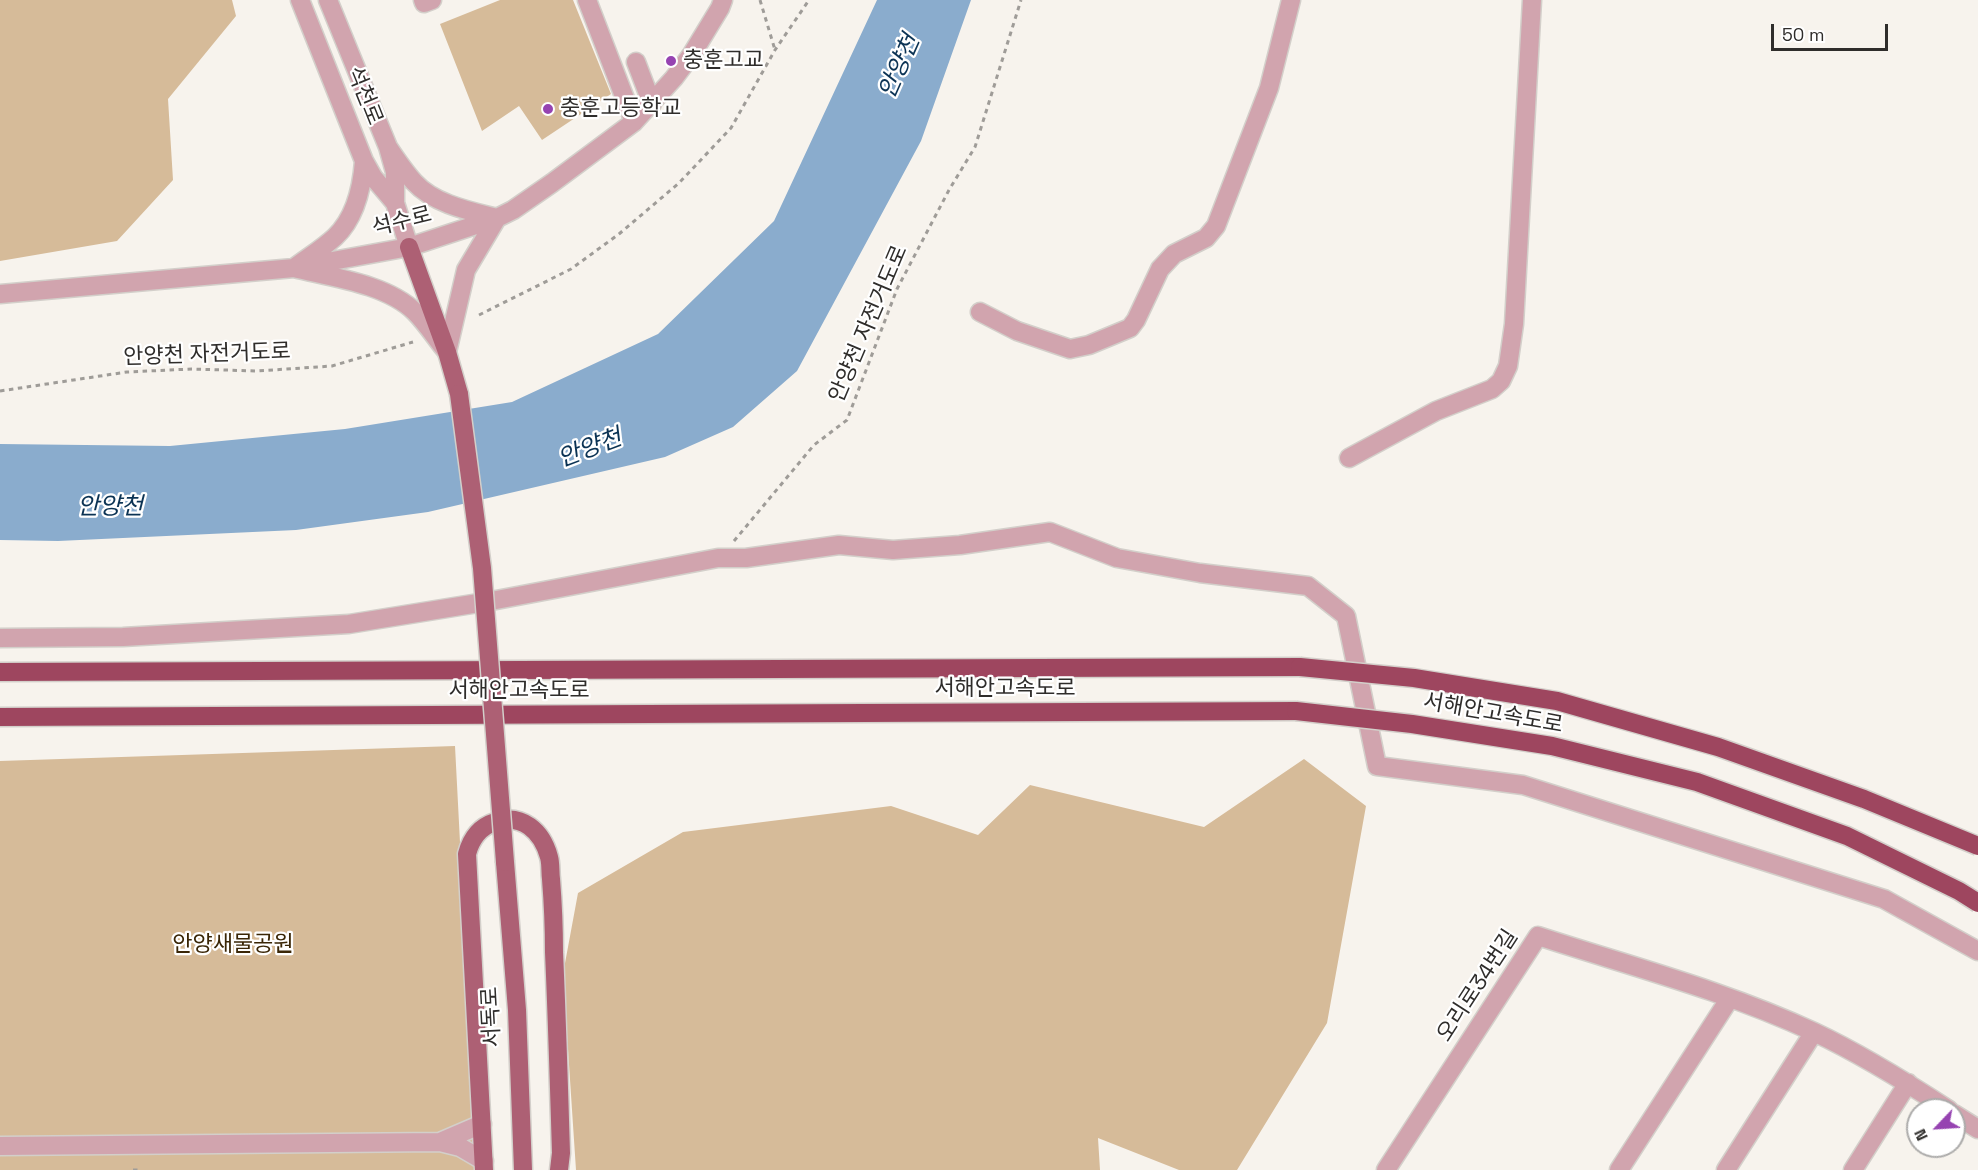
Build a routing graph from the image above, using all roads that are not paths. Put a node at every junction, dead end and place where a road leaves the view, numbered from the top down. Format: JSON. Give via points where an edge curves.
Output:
{"nodes":[{"id":1,"x":300,"y":0,"type":"edge"},
{"id":2,"x":328,"y":0,"type":"edge"},
{"id":3,"x":423,"y":0,"type":"edge"},
{"id":4,"x":432,"y":0,"type":"edge"},
{"id":5,"x":587,"y":0,"type":"edge"},
{"id":6,"x":723,"y":0,"type":"edge"},
{"id":7,"x":1291,"y":0,"type":"edge"},
{"id":8,"x":1532,"y":0,"type":"edge"},
{"id":9,"x":636,"y":62,"type":"dead end"},
{"id":10,"x":652,"y":104,"type":"junction"},
{"id":11,"x":634,"y":122,"type":"junction"},
{"id":12,"x":388,"y":147,"type":"junction"},
{"id":13,"x":364,"y":161,"type":"junction"},
{"id":14,"x":395,"y":202,"type":"junction"},
{"id":15,"x":497,"y":218,"type":"junction"},
{"id":16,"x":410,"y":247,"type":"junction"},
{"id":17,"x":294,"y":268,"type":"junction"},
{"id":18,"x":0,"y":294,"type":"edge"},
{"id":19,"x":980,"y":312,"type":"dead end"},
{"id":20,"x":447,"y":352,"type":"junction"},
{"id":21,"x":459,"y":394,"type":"joint"},
{"id":22,"x":1349,"y":458,"type":"dead end"},
{"id":23,"x":0,"y":638,"type":"edge"},
{"id":24,"x":0,"y":672,"type":"edge"},
{"id":25,"x":0,"y":717,"type":"edge"},
{"id":26,"x":1978,"y":846,"type":"edge"},
{"id":27,"x":1978,"y":903,"type":"edge"},
{"id":28,"x":1978,"y":951,"type":"edge"},
{"id":29,"x":1730,"y":998,"type":"junction"},
{"id":30,"x":1814,"y":1032,"type":"junction"},
{"id":31,"x":1908,"y":1083,"type":"junction"},
{"id":32,"x":1931,"y":1098,"type":"edge"},
{"id":33,"x":482,"y":1124,"type":"junction"},
{"id":34,"x":440,"y":1142,"type":"junction"},
{"id":35,"x":0,"y":1146,"type":"edge"},
{"id":36,"x":484,"y":1165,"type":"edge"},
{"id":37,"x":523,"y":1170,"type":"edge"},
{"id":38,"x":559,"y":1170,"type":"edge"},
{"id":39,"x":1386,"y":1170,"type":"edge"},
{"id":40,"x":1619,"y":1170,"type":"edge"},
{"id":41,"x":1726,"y":1170,"type":"edge"},
{"id":42,"x":1853,"y":1170,"type":"edge"}],
"edges":[{"from":1,"to":13,"type":"street","name":"석천로"},
{"from":2,"to":12,"type":"street","name":"석천로"},
{"from":3,"to":4,"type":"street"},
{"from":5,"to":11,"type":"street"},
{"from":6,"to":10,"type":"street","name":"석수로","via":[[692,54]]},
{"from":7,"to":19,"type":"street","via":[[1269,88],[1216,226],[1206,238],[1174,254],[1160,268],[1130,328],[1070,349]]},
{"from":8,"to":22,"type":"street","via":[[1514,324],[1508,366],[1492,389],[1436,411]]},
{"from":9,"to":10,"type":"street"},
{"from":10,"to":11,"type":"street","name":"석수로"},
{"from":11,"to":15,"type":"street","name":"석수로"},
{"from":12,"to":14,"type":"street","name":"석천로","via":[[395,172]]},
{"from":12,"to":15,"type":"street","via":[[423,190],[461,209]]},
{"from":13,"to":14,"type":"street","name":"석천로"},
{"from":13,"to":17,"type":"street","via":[[363,180],[348,220],[335,237]]},
{"from":14,"to":16,"type":"street","name":"석천로"},
{"from":15,"to":16,"type":"street","name":"석수로"},
{"from":15,"to":20,"type":"street","via":[[466,270]]},
{"from":16,"to":17,"type":"street","name":"석수로"},
{"from":16,"to":20,"type":"main road","name":"석천로"},
{"from":17,"to":18,"type":"street","name":"석수로"},
{"from":17,"to":20,"type":"street","via":[[389,295],[414,311]]},
{"from":20,"to":21,"type":"main road","name":"석천로"},
{"from":21,"to":37,"type":"main road","name":"서독로","bridge":true,"via":[[482,568],[517,1010]]},
{"from":23,"to":28,"type":"street","via":[[123,637],[349,624],[718,558],[839,545],[893,550],[960,545],[1050,532],[1117,558],[1308,586],[1346,616],[1377,766],[1534,789],[1884,899]]},
{"from":24,"to":26,"type":"highway","name":"서해안고속도로","bridge":true,"via":[[1300,667],[1414,678],[1557,701],[1718,747]]},
{"from":25,"to":27,"type":"highway","name":"서해안고속도로","bridge":true,"via":[[1296,711],[1552,746],[1697,782],[1847,836]]},
{"from":29,"to":30,"type":"street","name":"오리로34번길"},
{"from":29,"to":39,"type":"street","name":"오리로34번길","via":[[1538,936]]},
{"from":29,"to":40,"type":"street"},
{"from":30,"to":31,"type":"street","name":"오리로34번길"},
{"from":30,"to":41,"type":"street"},
{"from":31,"to":32,"type":"street","name":"오리로34번길"},
{"from":31,"to":42,"type":"street"},
{"from":33,"to":34,"type":"street"},
{"from":33,"to":36,"type":"main road"},
{"from":33,"to":38,"type":"main road","via":[[466,854],[471,840],[484,827],[516,819],[529,824],[549,856]]},
{"from":34,"to":35,"type":"street"},
{"from":34,"to":36,"type":"street","via":[[460,1147]]}]}
